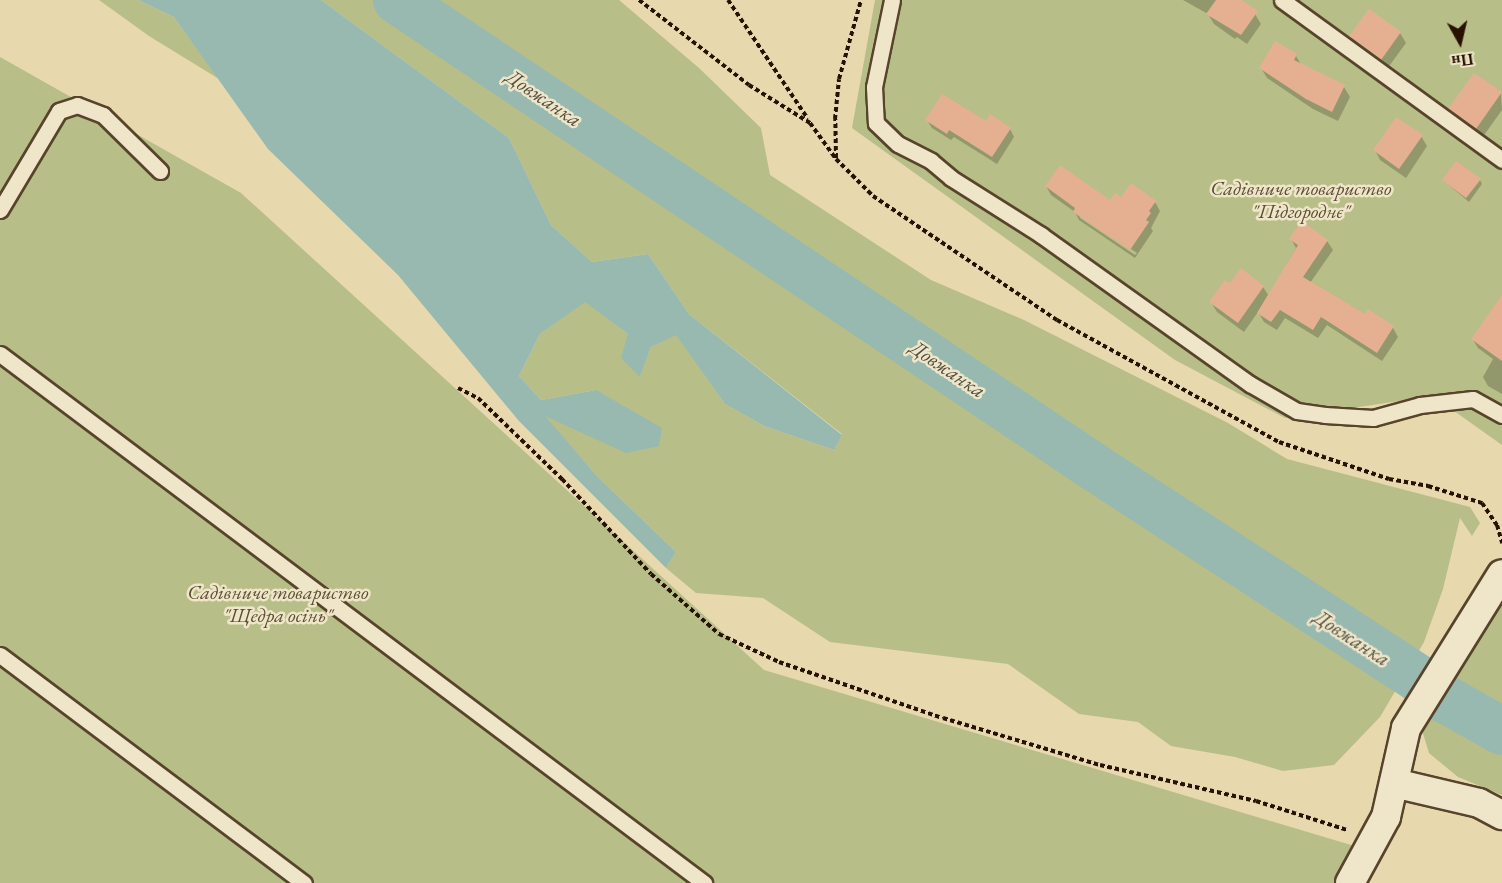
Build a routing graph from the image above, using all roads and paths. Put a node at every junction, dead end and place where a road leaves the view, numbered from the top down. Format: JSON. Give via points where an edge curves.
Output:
{"nodes":[{"id":1,"x":639,"y":0,"type":"edge"},
{"id":2,"x":728,"y":0,"type":"edge"},
{"id":3,"x":861,"y":0,"type":"edge"},
{"id":4,"x":892,"y":0,"type":"edge"},
{"id":5,"x":1282,"y":0,"type":"edge"},
{"id":6,"x":810,"y":123,"type":"junction"},
{"id":7,"x":836,"y":159,"type":"junction"},
{"id":8,"x":1502,"y":160,"type":"edge"},
{"id":9,"x":160,"y":171,"type":"dead end"},
{"id":10,"x":0,"y":210,"type":"edge"},
{"id":11,"x":0,"y":354,"type":"edge"},
{"id":12,"x":458,"y":388,"type":"dead end"},
{"id":13,"x":1502,"y":415,"type":"edge"},
{"id":14,"x":1502,"y":543,"type":"edge"},
{"id":15,"x":1502,"y":574,"type":"edge"},
{"id":16,"x":0,"y":655,"type":"edge"},
{"id":17,"x":1394,"y":783,"type":"junction"},
{"id":18,"x":1502,"y":815,"type":"edge"},
{"id":19,"x":1372,"y":842,"type":"junction"},
{"id":20,"x":304,"y":883,"type":"edge"},
{"id":21,"x":704,"y":883,"type":"edge"},
{"id":22,"x":1350,"y":883,"type":"edge"}],
"edges":[{"from":1,"to":6,"type":"path","via":[[749,85]]},
{"from":2,"to":6,"type":"path"},
{"from":3,"to":7,"type":"path","via":[[839,79]]},
{"from":4,"to":13,"type":"lane","via":[[874,87],[876,123],[898,144],[931,161],[1251,384],[1297,411],[1372,418],[1419,405],[1473,399]]},
{"from":5,"to":8,"type":"lane"},
{"from":6,"to":7,"type":"path"},
{"from":7,"to":14,"type":"path","via":[[873,196],[1057,320],[1280,442],[1389,479],[1482,503],[1497,525]]},
{"from":9,"to":10,"type":"lane","via":[[103,115],[77,105],[58,111]]},
{"from":11,"to":21,"type":"lane"},
{"from":12,"to":19,"type":"path","via":[[478,398],[562,479],[651,574],[719,634],[779,662],[943,718],[1100,765],[1256,801],[1334,824]]},
{"from":15,"to":17,"type":"street","via":[[1406,728]]},
{"from":16,"to":20,"type":"lane"},
{"from":17,"to":18,"type":"street","via":[[1479,803]]},
{"from":17,"to":19,"type":"street","via":[[1386,817]]},
{"from":19,"to":22,"type":"street"}]}
